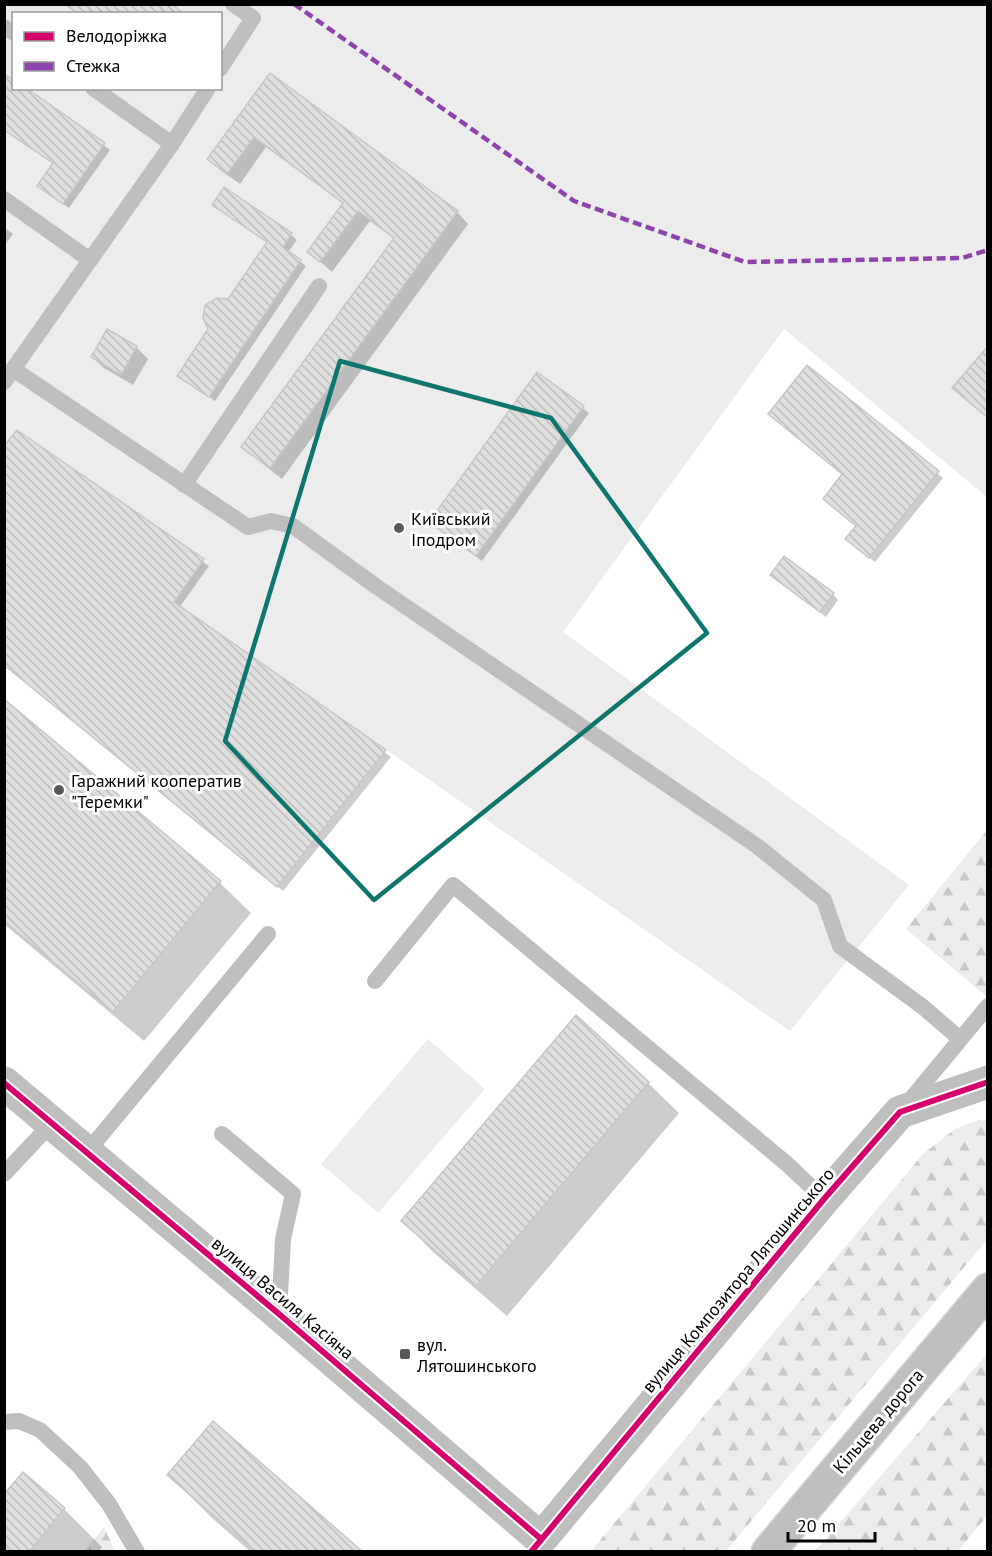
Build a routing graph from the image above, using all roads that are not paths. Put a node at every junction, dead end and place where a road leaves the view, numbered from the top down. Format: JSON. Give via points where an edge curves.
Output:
{"nodes":[{"id":1,"x":233,"y":4,"type":"edge"},
{"id":2,"x":222,"y":66,"type":"edge"},
{"id":3,"x":96,"y":90,"type":"edge"},
{"id":4,"x":207,"y":90,"type":"edge"},
{"id":5,"x":172,"y":144,"type":"junction"},
{"id":6,"x":4,"y":199,"type":"edge"},
{"id":7,"x":90,"y":260,"type":"junction"},
{"id":8,"x":319,"y":286,"type":"dead end"},
{"id":9,"x":9,"y":375,"type":"edge"},
{"id":10,"x":184,"y":485,"type":"junction"},
{"id":11,"x":268,"y":934,"type":"dead end"},
{"id":12,"x":375,"y":981,"type":"dead end"},
{"id":13,"x":987,"y":1006,"type":"edge"},
{"id":14,"x":959,"y":1038,"type":"junction"},
{"id":15,"x":987,"y":1082,"type":"edge"},
{"id":16,"x":4,"y":1083,"type":"edge"},
{"id":17,"x":900,"y":1112,"type":"junction"},
{"id":18,"x":52,"y":1123,"type":"junction"},
{"id":19,"x":222,"y":1134,"type":"dead end"},
{"id":20,"x":87,"y":1152,"type":"junction"},
{"id":21,"x":4,"y":1174,"type":"edge"},
{"id":22,"x":824,"y":1199,"type":"junction"},
{"id":23,"x":987,"y":1290,"type":"edge"},
{"id":24,"x":279,"y":1314,"type":"junction"},
{"id":25,"x":4,"y":1422,"type":"edge"},
{"id":26,"x":541,"y":1539,"type":"joint"},
{"id":27,"x":136,"y":1551,"type":"edge"},
{"id":28,"x":768,"y":1551,"type":"edge"}],
"edges":[{"from":1,"to":2,"type":"lane","via":[[253,18]]},
{"from":3,"to":5,"type":"lane"},
{"from":4,"to":5,"type":"lane"},
{"from":5,"to":7,"type":"lane"},
{"from":6,"to":7,"type":"lane"},
{"from":7,"to":9,"type":"lane"},
{"from":8,"to":10,"type":"lane"},
{"from":9,"to":10,"type":"lane"},
{"from":10,"to":14,"type":"lane","via":[[248,527],[271,521],[293,526],[757,846],[824,900],[840,946]]},
{"from":11,"to":20,"type":"lane"},
{"from":12,"to":22,"type":"lane","via":[[453,885]]},
{"from":13,"to":14,"type":"lane","name":"вулиця Композитора Лятошинського"},
{"from":14,"to":17,"type":"lane","name":"вулиця Композитора Лятошинського"},
{"from":15,"to":17,"type":"main road","name":"вулиця Композитора Лятошинського"},
{"from":16,"to":18,"type":"main road","name":"вулиця Василя Касіяна"},
{"from":17,"to":22,"type":"main road","name":"вулиця Композитора Лятошинського"},
{"from":18,"to":20,"type":"main road","name":"вулиця Василя Касіяна"},
{"from":18,"to":21,"type":"lane"},
{"from":19,"to":24,"type":"lane","via":[[293,1194],[283,1239]]},
{"from":20,"to":24,"type":"main road","name":"вулиця Василя Касіяна"},
{"from":22,"to":26,"type":"main road","name":"вулиця Композитора Лятошинського"},
{"from":23,"to":28,"type":"main road","name":"Кільцева дорога"},
{"from":24,"to":26,"type":"main road","name":"вулиця Василя Касіяна"},
{"from":25,"to":27,"type":"lane","via":[[19,1421],[40,1430],[80,1467],[109,1504]]}]}
